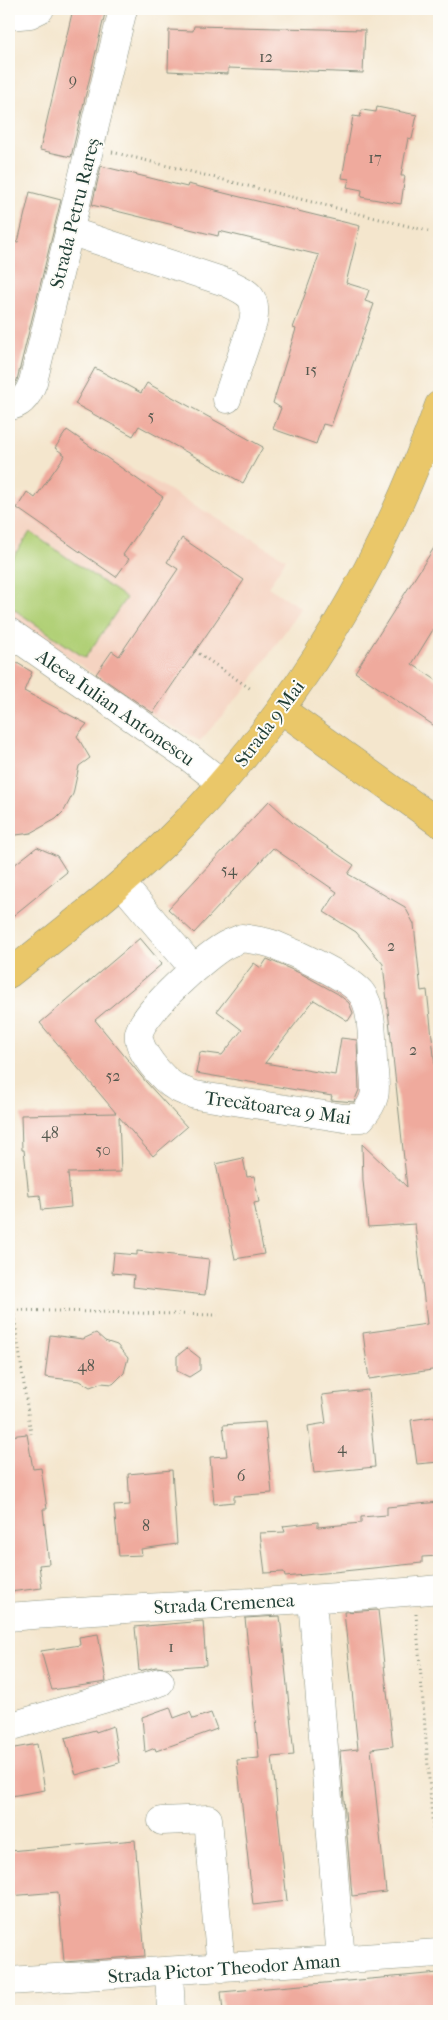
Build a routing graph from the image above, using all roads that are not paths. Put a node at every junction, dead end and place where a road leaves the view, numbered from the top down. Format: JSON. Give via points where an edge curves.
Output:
{"nodes":[{"id":1,"x":40,"y":9,"type":"edge"},
{"id":2,"x":123,"y":9,"type":"edge"},
{"id":3,"x":9,"y":16,"type":"edge"},
{"id":4,"x":70,"y":231,"type":"junction"},
{"id":5,"x":227,"y":399,"type":"dead end"},
{"id":6,"x":9,"y":406,"type":"edge"},
{"id":7,"x":439,"y":406,"type":"edge"},
{"id":8,"x":9,"y":632,"type":"edge"},
{"id":9,"x":282,"y":710,"type":"junction"},
{"id":10,"x":222,"y":783,"type":"junction"},
{"id":11,"x":439,"y":823,"type":"edge"},
{"id":12,"x":122,"y":884,"type":"junction"},
{"id":13,"x":194,"y":970,"type":"junction"},
{"id":14,"x":9,"y":974,"type":"edge"},
{"id":15,"x":426,"y":1590,"type":"edge"},
{"id":16,"x":312,"y":1599,"type":"junction"},
{"id":17,"x":9,"y":1617,"type":"edge"},
{"id":18,"x":160,"y":1682,"type":"dead end"},
{"id":19,"x":9,"y":1727,"type":"edge"},
{"id":20,"x":162,"y":1821,"type":"dead end"},
{"id":21,"x":439,"y":1953,"type":"edge"},
{"id":22,"x":342,"y":1960,"type":"junction"},
{"id":23,"x":221,"y":1968,"type":"junction"},
{"id":24,"x":169,"y":1972,"type":"junction"},
{"id":25,"x":9,"y":1982,"type":"edge"},
{"id":26,"x":171,"y":2011,"type":"edge"}],
"edges":[{"from":1,"to":3,"type":"street","via":[[30,14]]},
{"from":2,"to":4,"type":"street","name":"Strada Petru Rareș"},
{"from":4,"to":5,"type":"street","via":[[228,283],[244,290],[254,300],[253,322]]},
{"from":4,"to":6,"type":"street","name":"Strada Petru Rareș","via":[[33,382],[29,393],[15,406]]},
{"from":7,"to":9,"type":"main road","name":"Strada 9 Mai","via":[[405,494],[372,562],[327,641]]},
{"from":8,"to":10,"type":"street","name":"Aleea Iulian Antonescu"},
{"from":9,"to":10,"type":"main road","name":"Strada 9 Mai"},
{"from":9,"to":11,"type":"main road"},
{"from":10,"to":12,"type":"main road","name":"Strada 9 Mai"},
{"from":12,"to":13,"type":"street"},
{"from":12,"to":14,"type":"main road","name":"Strada 9 Mai"},
{"from":13,"to":13,"type":"street","name":"Trecătoarea 9 Mai","via":[[224,946],[242,938],[274,945],[348,980],[363,994],[368,1010],[375,1096],[371,1106],[361,1118],[344,1118],[195,1095],[176,1088],[141,1048],[139,1034],[144,1020]]},
{"from":15,"to":16,"type":"street","name":"Strada Cremenea"},
{"from":16,"to":17,"type":"street","name":"Strada Cremenea"},
{"from":16,"to":22,"type":"street"},
{"from":18,"to":19,"type":"street"},
{"from":20,"to":23,"type":"street","via":[[208,1819]]},
{"from":21,"to":22,"type":"street","name":"Strada Pictor Theodor Aman"},
{"from":22,"to":23,"type":"street","name":"Strada Pictor Theodor Aman"},
{"from":23,"to":24,"type":"street","name":"Strada Pictor Theodor Aman"},
{"from":24,"to":25,"type":"street","name":"Strada Pictor Theodor Aman"},
{"from":24,"to":26,"type":"street"}]}
